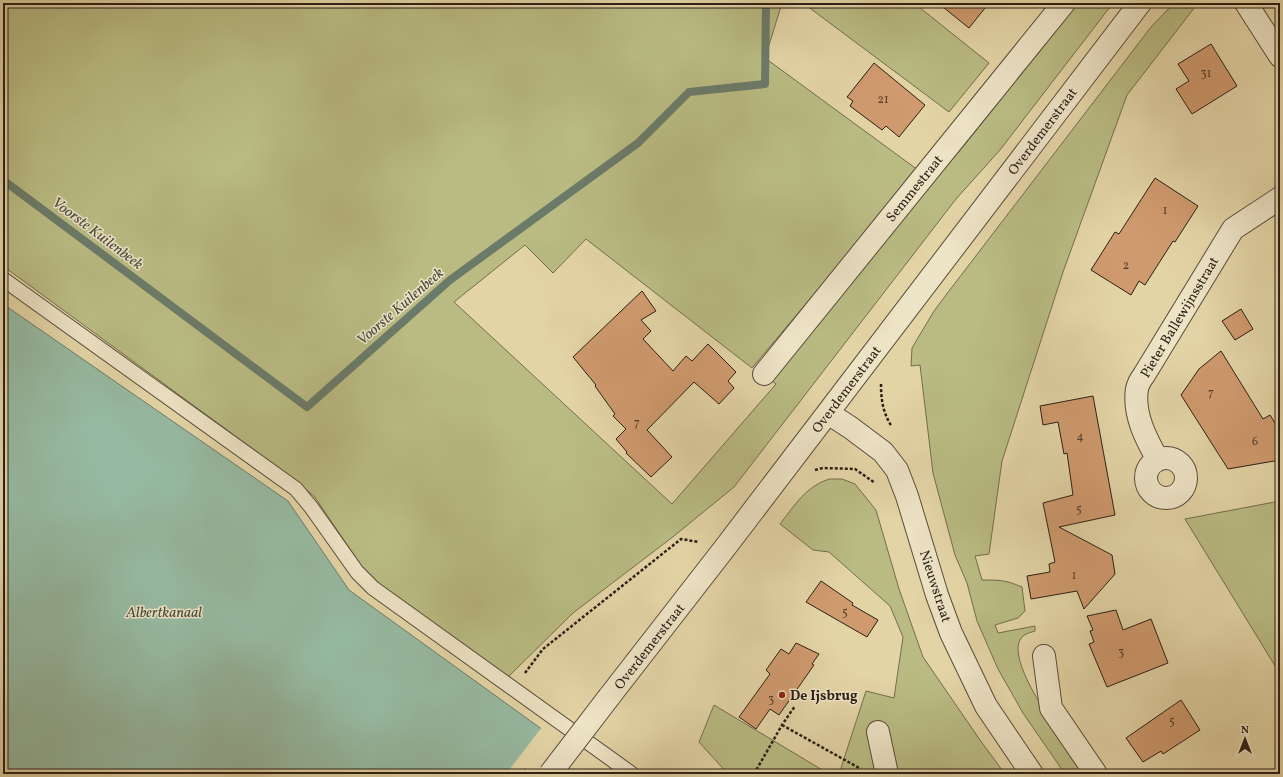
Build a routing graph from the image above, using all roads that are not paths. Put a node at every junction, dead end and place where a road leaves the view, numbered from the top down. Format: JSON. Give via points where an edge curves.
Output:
{"nodes":[{"id":1,"x":1064,"y":3,"type":"edge"},
{"id":2,"x":1140,"y":3,"type":"edge"},
{"id":3,"x":1246,"y":3,"type":"edge"},
{"id":4,"x":1280,"y":56,"type":"edge"},
{"id":5,"x":1280,"y":198,"type":"edge"},
{"id":6,"x":3,"y":279,"type":"edge"},
{"id":7,"x":764,"y":374,"type":"dead end"},
{"id":8,"x":828,"y":413,"type":"junction"},
{"id":9,"x":1158,"y":460,"type":"dead end"},
{"id":10,"x":1044,"y":656,"type":"dead end"},
{"id":11,"x":878,"y":732,"type":"dead end"},
{"id":12,"x":550,"y":774,"type":"edge"},
{"id":13,"x":632,"y":774,"type":"edge"},
{"id":14,"x":887,"y":774,"type":"edge"},
{"id":15,"x":1032,"y":774,"type":"edge"},
{"id":16,"x":1096,"y":774,"type":"edge"}],
"edges":[{"from":1,"to":7,"type":"street","name":"Semmestraat"},
{"from":2,"to":8,"type":"street","name":"Overdemerstraat"},
{"from":3,"to":4,"type":"street"},
{"from":5,"to":9,"type":"street","name":"Pieter Ballewijnsstraat","via":[[1233,229],[1137,387],[1136,401],[1140,422]]},
{"from":6,"to":13,"type":"lane","via":[[296,489],[357,572],[373,588]]},
{"from":8,"to":12,"type":"street","name":"Overdemerstraat","bridge":true},
{"from":8,"to":15,"type":"street","name":"Nieuwstraat","via":[[883,452],[897,470],[951,633],[986,706]]},
{"from":10,"to":16,"type":"street","via":[[1051,708]]},
{"from":11,"to":14,"type":"street"}]}
